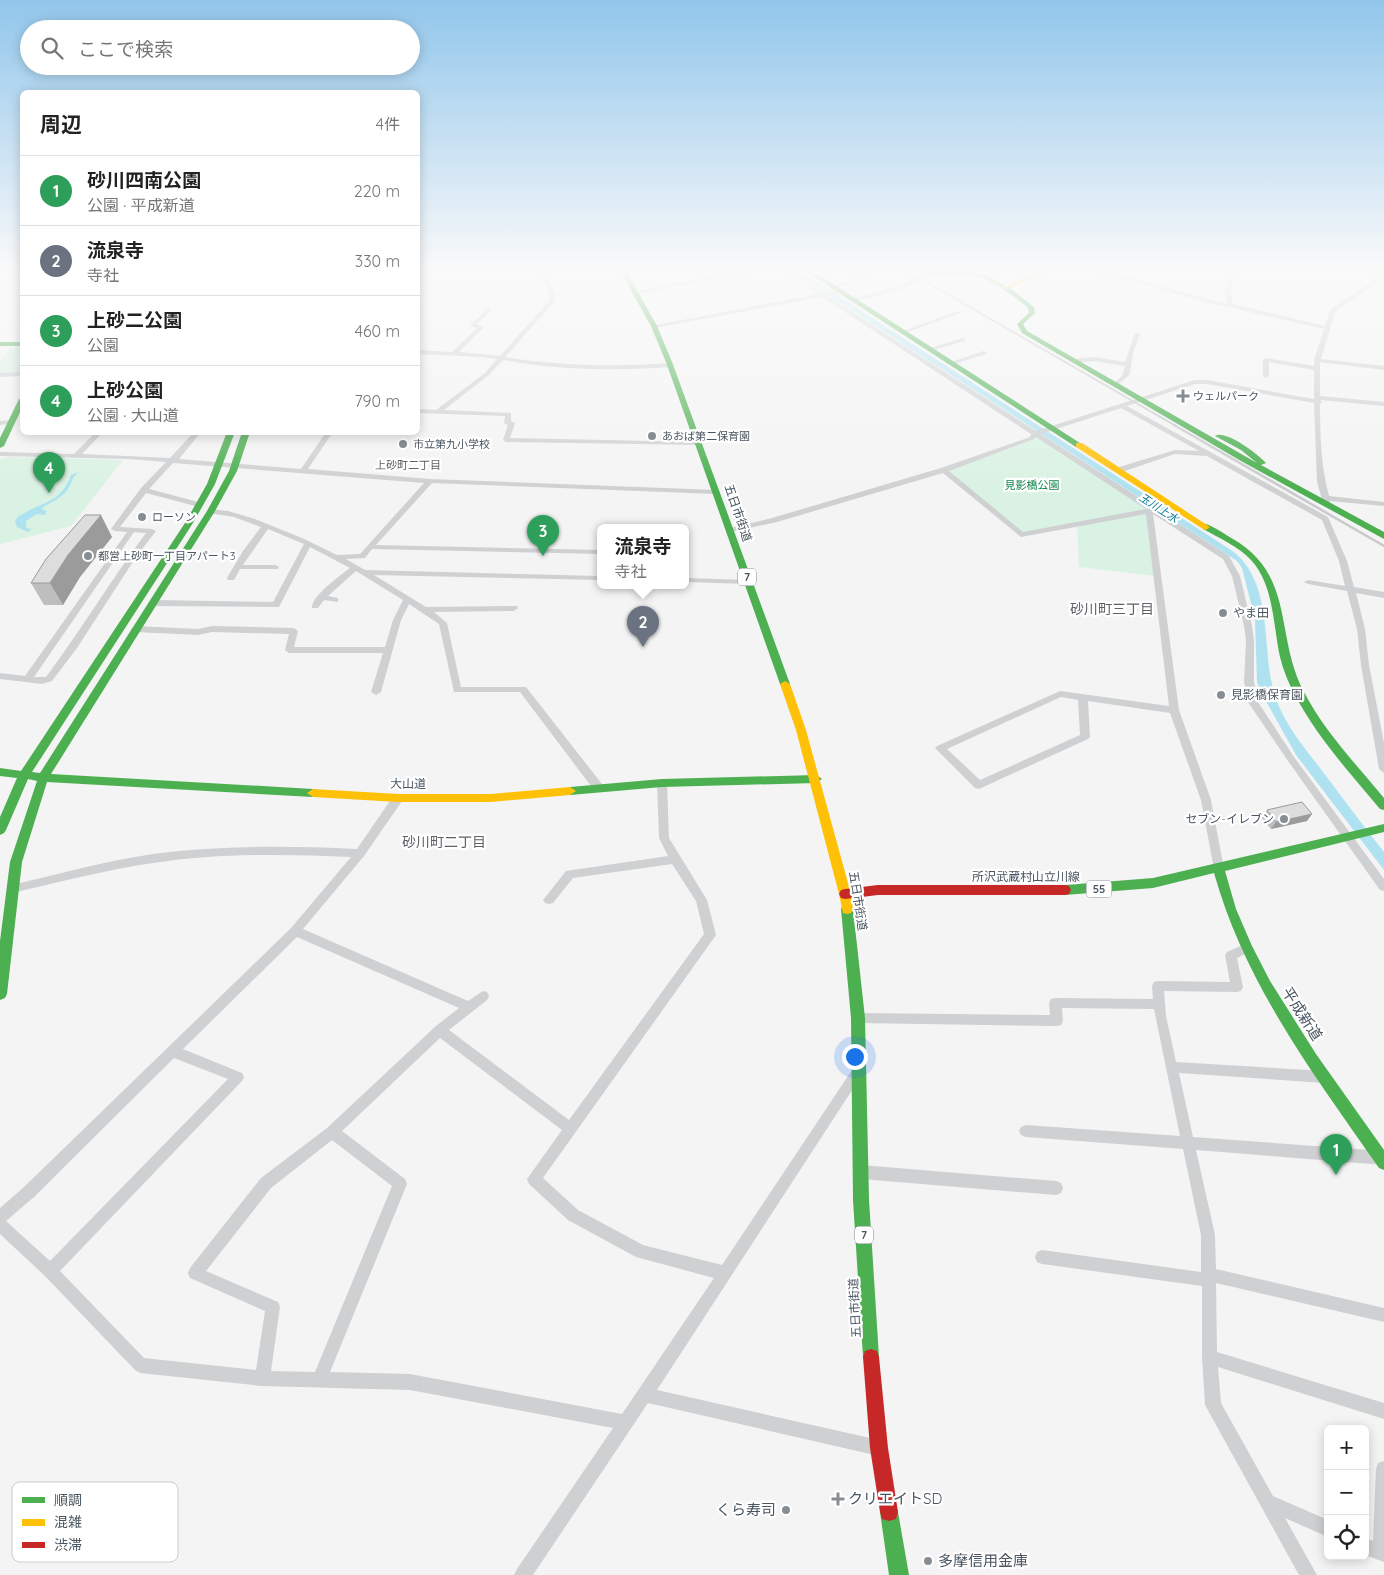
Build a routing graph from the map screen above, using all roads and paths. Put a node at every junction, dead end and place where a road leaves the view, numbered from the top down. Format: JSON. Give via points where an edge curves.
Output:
{"nodes":[{"id":1,"x":464,"y":342,"type":"edge"},
{"id":2,"x":514,"y":342,"type":"edge"},
{"id":3,"x":659,"y":342,"type":"edge"},
{"id":4,"x":905,"y":342,"type":"edge"},
{"id":5,"x":920,"y":342,"type":"edge"},
{"id":6,"x":954,"y":342,"type":"edge"},
{"id":7,"x":1043,"y":342,"type":"edge"},
{"id":8,"x":1134,"y":342,"type":"edge"},
{"id":9,"x":1322,"y":342,"type":"edge"},
{"id":10,"x":0,"y":344,"type":"edge"},
{"id":11,"x":20,"y":344,"type":"edge"},
{"id":12,"x":930,"y":349,"type":"junction"},
{"id":13,"x":420,"y":352,"type":"edge"},
{"id":14,"x":984,"y":353,"type":"dead end"},
{"id":15,"x":453,"y":354,"type":"junction"},
{"id":16,"x":500,"y":358,"type":"junction"},
{"id":17,"x":1317,"y":360,"type":"junction"},
{"id":18,"x":1075,"y":361,"type":"junction"},
{"id":19,"x":951,"y":363,"type":"junction"},
{"id":20,"x":670,"y":365,"type":"junction"},
{"id":21,"x":1129,"y":365,"type":"junction"},
{"id":22,"x":1384,"y":368,"type":"edge"},
{"id":23,"x":1318,"y":369,"type":"junction"},
{"id":24,"x":20,"y":374,"type":"edge"},
{"id":25,"x":0,"y":375,"type":"edge"},
{"id":26,"x":1274,"y":378,"type":"dead end"},
{"id":27,"x":1116,"y":384,"type":"junction"},
{"id":28,"x":1141,"y":398,"type":"junction"},
{"id":29,"x":1319,"y":400,"type":"junction"},
{"id":30,"x":1121,"y":404,"type":"junction"},
{"id":31,"x":1384,"y":404,"type":"edge"},
{"id":32,"x":20,"y":405,"type":"edge"},
{"id":33,"x":420,"y":411,"type":"edge"},
{"id":34,"x":437,"y":412,"type":"junction"},
{"id":35,"x":6,"y":423,"type":"edge"},
{"id":36,"x":1051,"y":428,"type":"junction"},
{"id":37,"x":1036,"y":433,"type":"junction"},
{"id":38,"x":97,"y":435,"type":"edge"},
{"id":39,"x":195,"y":435,"type":"edge"},
{"id":40,"x":230,"y":435,"type":"edge"},
{"id":41,"x":245,"y":435,"type":"edge"},
{"id":42,"x":328,"y":435,"type":"edge"},
{"id":43,"x":699,"y":444,"type":"junction"},
{"id":44,"x":0,"y":446,"type":"edge"},
{"id":45,"x":0,"y":454,"type":"edge"},
{"id":46,"x":1210,"y":454,"type":"junction"},
{"id":47,"x":76,"y":456,"type":"junction"},
{"id":48,"x":173,"y":460,"type":"junction"},
{"id":49,"x":219,"y":465,"type":"junction"},
{"id":50,"x":235,"y":465,"type":"junction"},
{"id":51,"x":944,"y":470,"type":"junction"},
{"id":52,"x":1119,"y":470,"type":"junction"},
{"id":53,"x":303,"y":471,"type":"junction"},
{"id":54,"x":430,"y":482,"type":"junction"},
{"id":55,"x":144,"y":490,"type":"junction"},
{"id":56,"x":716,"y":492,"type":"junction"},
{"id":57,"x":1326,"y":501,"type":"junction"},
{"id":58,"x":1384,"y":504,"type":"edge"},
{"id":59,"x":199,"y":505,"type":"junction"},
{"id":60,"x":1150,"y":510,"type":"junction"},
{"id":61,"x":211,"y":511,"type":"junction"},
{"id":62,"x":266,"y":526,"type":"junction"},
{"id":63,"x":132,"y":530,"type":"junction"},
{"id":64,"x":729,"y":530,"type":"junction"},
{"id":65,"x":1384,"y":536,"type":"edge"},
{"id":66,"x":308,"y":544,"type":"junction"},
{"id":67,"x":371,"y":547,"type":"junction"},
{"id":68,"x":597,"y":552,"type":"edge"},
{"id":69,"x":336,"y":557,"type":"junction"},
{"id":70,"x":237,"y":567,"type":"junction"},
{"id":71,"x":275,"y":567,"type":"dead end"},
{"id":72,"x":356,"y":567,"type":"junction"},
{"id":73,"x":366,"y":572,"type":"junction"},
{"id":74,"x":231,"y":578,"type":"dead end"},
{"id":75,"x":597,"y":578,"type":"edge"},
{"id":76,"x":689,"y":580,"type":"edge"},
{"id":77,"x":748,"y":582,"type":"junction"},
{"id":78,"x":1308,"y":582,"type":"dead end"},
{"id":79,"x":1351,"y":590,"type":"junction"},
{"id":80,"x":1384,"y":595,"type":"edge"},
{"id":81,"x":322,"y":597,"type":"junction"},
{"id":82,"x":335,"y":600,"type":"dead end"},
{"id":83,"x":407,"y":600,"type":"junction"},
{"id":84,"x":153,"y":603,"type":"junction"},
{"id":85,"x":316,"y":606,"type":"dead end"},
{"id":86,"x":514,"y":608,"type":"dead end"},
{"id":87,"x":426,"y":610,"type":"junction"},
{"id":88,"x":135,"y":629,"type":"junction"},
{"id":89,"x":388,"y":650,"type":"junction"},
{"id":90,"x":0,"y":676,"type":"edge"},
{"id":91,"x":28,"y":679,"type":"junction"},
{"id":92,"x":376,"y":692,"type":"dead end"},
{"id":93,"x":1083,"y":698,"type":"junction"},
{"id":94,"x":1174,"y":710,"type":"junction"},
{"id":95,"x":1384,"y":769,"type":"edge"},
{"id":96,"x":0,"y":772,"type":"edge"},
{"id":97,"x":24,"y":775,"type":"junction"},
{"id":98,"x":44,"y":778,"type":"junction"},
{"id":99,"x":816,"y":779,"type":"junction"},
{"id":100,"x":662,"y":783,"type":"junction"},
{"id":101,"x":598,"y":787,"type":"junction"},
{"id":102,"x":398,"y":798,"type":"junction"},
{"id":103,"x":1382,"y":801,"type":"edge"},
{"id":104,"x":1384,"y":828,"type":"edge"},
{"id":105,"x":0,"y":830,"type":"edge"},
{"id":106,"x":1350,"y":837,"type":"junction"},
{"id":107,"x":360,"y":853,"type":"junction"},
{"id":108,"x":675,"y":859,"type":"junction"},
{"id":109,"x":1218,"y":869,"type":"junction"},
{"id":110,"x":1384,"y":887,"type":"edge"},
{"id":111,"x":12,"y":889,"type":"junction"},
{"id":112,"x":845,"y":894,"type":"junction"},
{"id":113,"x":550,"y":900,"type":"dead end"},
{"id":114,"x":295,"y":931,"type":"junction"},
{"id":115,"x":1245,"y":949,"type":"junction"},
{"id":116,"x":0,"y":994,"type":"edge"},
{"id":117,"x":483,"y":996,"type":"dead end"},
{"id":118,"x":1159,"y":1004,"type":"junction"},
{"id":119,"x":469,"y":1007,"type":"junction"},
{"id":120,"x":858,"y":1018,"type":"junction"},
{"id":121,"x":440,"y":1030,"type":"junction"},
{"id":122,"x":172,"y":1050,"type":"junction"},
{"id":123,"x":1171,"y":1067,"type":"junction"},
{"id":124,"x":859,"y":1070,"type":"junction"},
{"id":125,"x":1325,"y":1077,"type":"junction"},
{"id":126,"x":571,"y":1129,"type":"junction"},
{"id":127,"x":1026,"y":1131,"type":"dead end"},
{"id":128,"x":332,"y":1132,"type":"junction"},
{"id":129,"x":1189,"y":1143,"type":"junction"},
{"id":130,"x":1383,"y":1159,"type":"edge"},
{"id":131,"x":861,"y":1172,"type":"junction"},
{"id":132,"x":1056,"y":1188,"type":"dead end"},
{"id":133,"x":0,"y":1217,"type":"edge"},
{"id":134,"x":0,"y":1224,"type":"edge"},
{"id":135,"x":1042,"y":1257,"type":"dead end"},
{"id":136,"x":50,"y":1271,"type":"junction"},
{"id":137,"x":724,"y":1273,"type":"junction"},
{"id":138,"x":1208,"y":1277,"type":"junction"},
{"id":139,"x":1384,"y":1315,"type":"edge"},
{"id":140,"x":1210,"y":1357,"type":"junction"},
{"id":141,"x":262,"y":1378,"type":"junction"},
{"id":142,"x":320,"y":1379,"type":"junction"},
{"id":143,"x":644,"y":1395,"type":"junction"},
{"id":144,"x":1384,"y":1412,"type":"edge"},
{"id":145,"x":626,"y":1423,"type":"junction"},
{"id":146,"x":880,"y":1448,"type":"junction"},
{"id":147,"x":1384,"y":1469,"type":"edge"},
{"id":148,"x":1270,"y":1503,"type":"junction"},
{"id":149,"x":1324,"y":1527,"type":"edge"},
{"id":150,"x":1369,"y":1548,"type":"edge"},
{"id":151,"x":1382,"y":1554,"type":"edge"},
{"id":152,"x":523,"y":1575,"type":"edge"},
{"id":153,"x":899,"y":1575,"type":"edge"},
{"id":154,"x":1308,"y":1575,"type":"edge"}],
"edges":[{"from":1,"to":15,"type":"street"},
{"from":2,"to":16,"type":"street"},
{"from":3,"to":20,"type":"street","name":"五日市街道","number":"7"},
{"from":4,"to":37,"type":"street"},
{"from":5,"to":12,"type":"street"},
{"from":6,"to":12,"type":"street"},
{"from":7,"to":18,"type":"street"},
{"from":8,"to":21,"type":"street"},
{"from":9,"to":17,"type":"street"},
{"from":10,"to":11,"type":"street"},
{"from":12,"to":19,"type":"street"},
{"from":13,"to":15,"type":"street"},
{"from":14,"to":19,"type":"street"},
{"from":15,"to":16,"type":"street"},
{"from":16,"to":20,"type":"street","via":[[530,363],[628,368]]},
{"from":16,"to":34,"type":"street","via":[[487,374]]},
{"from":17,"to":22,"type":"street"},
{"from":17,"to":23,"type":"street"},
{"from":18,"to":21,"type":"street","via":[[1095,359]]},
{"from":18,"to":27,"type":"street"},
{"from":19,"to":36,"type":"street"},
{"from":20,"to":43,"type":"street","name":"五日市街道","number":"7"},
{"from":21,"to":27,"type":"street","via":[[1125,378]]},
{"from":23,"to":26,"type":"street","via":[[1266,360],[1262,376]]},
{"from":23,"to":29,"type":"street"},
{"from":24,"to":25,"type":"street"},
{"from":27,"to":28,"type":"street"},
{"from":28,"to":29,"type":"street","via":[[1200,381]]},
{"from":28,"to":30,"type":"street"},
{"from":28,"to":57,"type":"street","via":[[1275,476]]},
{"from":29,"to":31,"type":"street"},
{"from":29,"to":57,"type":"street","via":[[1317,421]]},
{"from":30,"to":36,"type":"street"},
{"from":30,"to":46,"type":"street"},
{"from":32,"to":35,"type":"street"},
{"from":33,"to":34,"type":"street"},
{"from":34,"to":43,"type":"street","via":[[509,414],[507,423],[512,423],[506,440]]},
{"from":35,"to":44,"type":"street"},
{"from":36,"to":37,"type":"street"},
{"from":36,"to":52,"type":"street"},
{"from":37,"to":51,"type":"street","via":[[1032,438]]},
{"from":37,"to":60,"type":"street"},
{"from":38,"to":47,"type":"street"},
{"from":39,"to":48,"type":"street"},
{"from":40,"to":49,"type":"street"},
{"from":41,"to":50,"type":"street"},
{"from":42,"to":53,"type":"street"},
{"from":43,"to":56,"type":"street","name":"五日市街道","number":"7"},
{"from":45,"to":47,"type":"street"},
{"from":46,"to":52,"type":"street","via":[[1175,452]]},
{"from":46,"to":79,"type":"street","via":[[1325,519]]},
{"from":47,"to":48,"type":"street"},
{"from":48,"to":49,"type":"street"},
{"from":48,"to":55,"type":"street"},
{"from":49,"to":50,"type":"street"},
{"from":49,"to":59,"type":"street"},
{"from":50,"to":53,"type":"street"},
{"from":50,"to":61,"type":"street"},
{"from":51,"to":60,"type":"street","via":[[1021,535]]},
{"from":51,"to":64,"type":"street"},
{"from":52,"to":103,"type":"street","via":[[1244,550],[1264,570],[1278,616],[1289,672],[1299,692],[1312,717]]},
{"from":53,"to":54,"type":"street"},
{"from":54,"to":56,"type":"street"},
{"from":54,"to":67,"type":"street"},
{"from":55,"to":59,"type":"street"},
{"from":55,"to":63,"type":"street","via":[[115,529]]},
{"from":56,"to":64,"type":"street","name":"五日市街道","number":"7"},
{"from":57,"to":58,"type":"street"},
{"from":57,"to":65,"type":"street"},
{"from":59,"to":97,"type":"street","via":[[155,578]]},
{"from":60,"to":94,"type":"street"},
{"from":60,"to":106,"type":"street","via":[[1220,553],[1230,563],[1236,576],[1250,641],[1249,682],[1253,702]]},
{"from":61,"to":62,"type":"street"},
{"from":61,"to":84,"type":"street"},
{"from":62,"to":66,"type":"street"},
{"from":62,"to":70,"type":"street"},
{"from":63,"to":91,"type":"street"},
{"from":63,"to":91,"type":"street","via":[[152,531],[49,679],[42,682]]},
{"from":64,"to":77,"type":"street","name":"五日市街道","number":"7"},
{"from":66,"to":69,"type":"street"},
{"from":66,"to":84,"type":"street","via":[[276,605]]},
{"from":67,"to":68,"type":"street"},
{"from":67,"to":69,"type":"street","via":[[362,556]]},
{"from":69,"to":72,"type":"street"},
{"from":70,"to":71,"type":"street"},
{"from":70,"to":74,"type":"street"},
{"from":72,"to":73,"type":"street"},
{"from":72,"to":81,"type":"street"},
{"from":73,"to":75,"type":"street"},
{"from":73,"to":83,"type":"street","via":[[391,586]]},
{"from":76,"to":77,"type":"street"},
{"from":77,"to":99,"type":"street","name":"五日市街道","number":"7","via":[[793,704]]},
{"from":78,"to":79,"type":"street"},
{"from":79,"to":80,"type":"street"},
{"from":79,"to":95,"type":"street","via":[[1361,629],[1364,665]]},
{"from":81,"to":82,"type":"street"},
{"from":81,"to":85,"type":"street"},
{"from":83,"to":87,"type":"street"},
{"from":83,"to":89,"type":"street"},
{"from":84,"to":88,"type":"street"},
{"from":86,"to":87,"type":"street"},
{"from":87,"to":101,"type":"street","via":[[443,623],[457,690],[523,689]]},
{"from":88,"to":89,"type":"street","via":[[294,631],[289,650]]},
{"from":88,"to":98,"type":"street"},
{"from":89,"to":92,"type":"street"},
{"from":90,"to":91,"type":"street"},
{"from":93,"to":93,"type":"street","via":[[1085,737],[979,785],[940,748],[1059,695]]},
{"from":93,"to":94,"type":"street"},
{"from":94,"to":109,"type":"street","via":[[1206,800]]},
{"from":96,"to":97,"type":"street","name":"大山道"},
{"from":97,"to":98,"type":"street","name":"大山道"},
{"from":97,"to":105,"type":"street"},
{"from":98,"to":102,"type":"street","name":"大山道"},
{"from":98,"to":111,"type":"street","via":[[16,862]]},
{"from":99,"to":100,"type":"street","name":"大山道"},
{"from":99,"to":112,"type":"street","name":"五日市街道","number":"7"},
{"from":100,"to":101,"type":"street","name":"大山道"},
{"from":100,"to":108,"type":"street","via":[[664,838]]},
{"from":101,"to":102,"type":"street","name":"大山道","via":[[491,798]]},
{"from":102,"to":107,"type":"street"},
{"from":104,"to":106,"type":"street","number":"55"},
{"from":106,"to":109,"type":"street","name":"所沢武蔵村山立川線","number":"55"},
{"from":106,"to":110,"type":"street"},
{"from":107,"to":111,"type":"street","via":[[277,849],[173,856]]},
{"from":107,"to":114,"type":"street"},
{"from":108,"to":113,"type":"street","via":[[570,874]]},
{"from":108,"to":126,"type":"street","via":[[701,900],[710,935]]},
{"from":109,"to":112,"type":"street","name":"所沢武蔵村山立川線","number":"55","via":[[1152,882],[1085,890],[878,890]]},
{"from":109,"to":115,"type":"street","name":"平成新道"},
{"from":111,"to":116,"type":"street"},
{"from":112,"to":120,"type":"street","name":"五日市街道","number":"7"},
{"from":114,"to":119,"type":"street"},
{"from":114,"to":122,"type":"street"},
{"from":115,"to":118,"type":"street","via":[[1232,955],[1237,987],[1160,985]]},
{"from":115,"to":125,"type":"street","name":"平成新道","via":[[1266,988]]},
{"from":117,"to":119,"type":"street"},
{"from":118,"to":120,"type":"street","via":[[1055,1003],[1057,1021]]},
{"from":118,"to":123,"type":"street"},
{"from":119,"to":121,"type":"street"},
{"from":120,"to":124,"type":"street","name":"五日市街道","number":"7"},
{"from":121,"to":126,"type":"street"},
{"from":121,"to":128,"type":"street"},
{"from":122,"to":133,"type":"street"},
{"from":122,"to":136,"type":"street","via":[[238,1077]]},
{"from":123,"to":125,"type":"street"},
{"from":123,"to":129,"type":"street"},
{"from":124,"to":131,"type":"street","name":"五日市街道","number":"7"},
{"from":124,"to":137,"type":"street"},
{"from":125,"to":130,"type":"street","name":"平成新道"},
{"from":126,"to":137,"type":"street","via":[[534,1179],[573,1215],[641,1252]]},
{"from":127,"to":129,"type":"street"},
{"from":128,"to":141,"type":"street","via":[[266,1183],[195,1273],[273,1307]]},
{"from":128,"to":142,"type":"street","via":[[400,1184]]},
{"from":129,"to":130,"type":"street"},
{"from":129,"to":138,"type":"street","via":[[1208,1235]]},
{"from":131,"to":132,"type":"street"},
{"from":131,"to":146,"type":"street","name":"五日市街道","number":"7","via":[[870,1342]]},
{"from":134,"to":136,"type":"street"},
{"from":135,"to":138,"type":"street"},
{"from":136,"to":141,"type":"street","via":[[140,1365]]},
{"from":137,"to":143,"type":"street"},
{"from":138,"to":139,"type":"street"},
{"from":138,"to":140,"type":"street"},
{"from":140,"to":144,"type":"street"},
{"from":140,"to":148,"type":"street","via":[[1213,1405]]},
{"from":141,"to":142,"type":"street"},
{"from":142,"to":145,"type":"street","via":[[410,1382]]},
{"from":143,"to":145,"type":"street"},
{"from":143,"to":146,"type":"street"},
{"from":145,"to":152,"type":"street"},
{"from":146,"to":153,"type":"street","name":"五日市街道","number":"7"},
{"from":147,"to":151,"type":"street"},
{"from":148,"to":149,"type":"street"},
{"from":148,"to":154,"type":"street"},
{"from":150,"to":151,"type":"street"}]}
